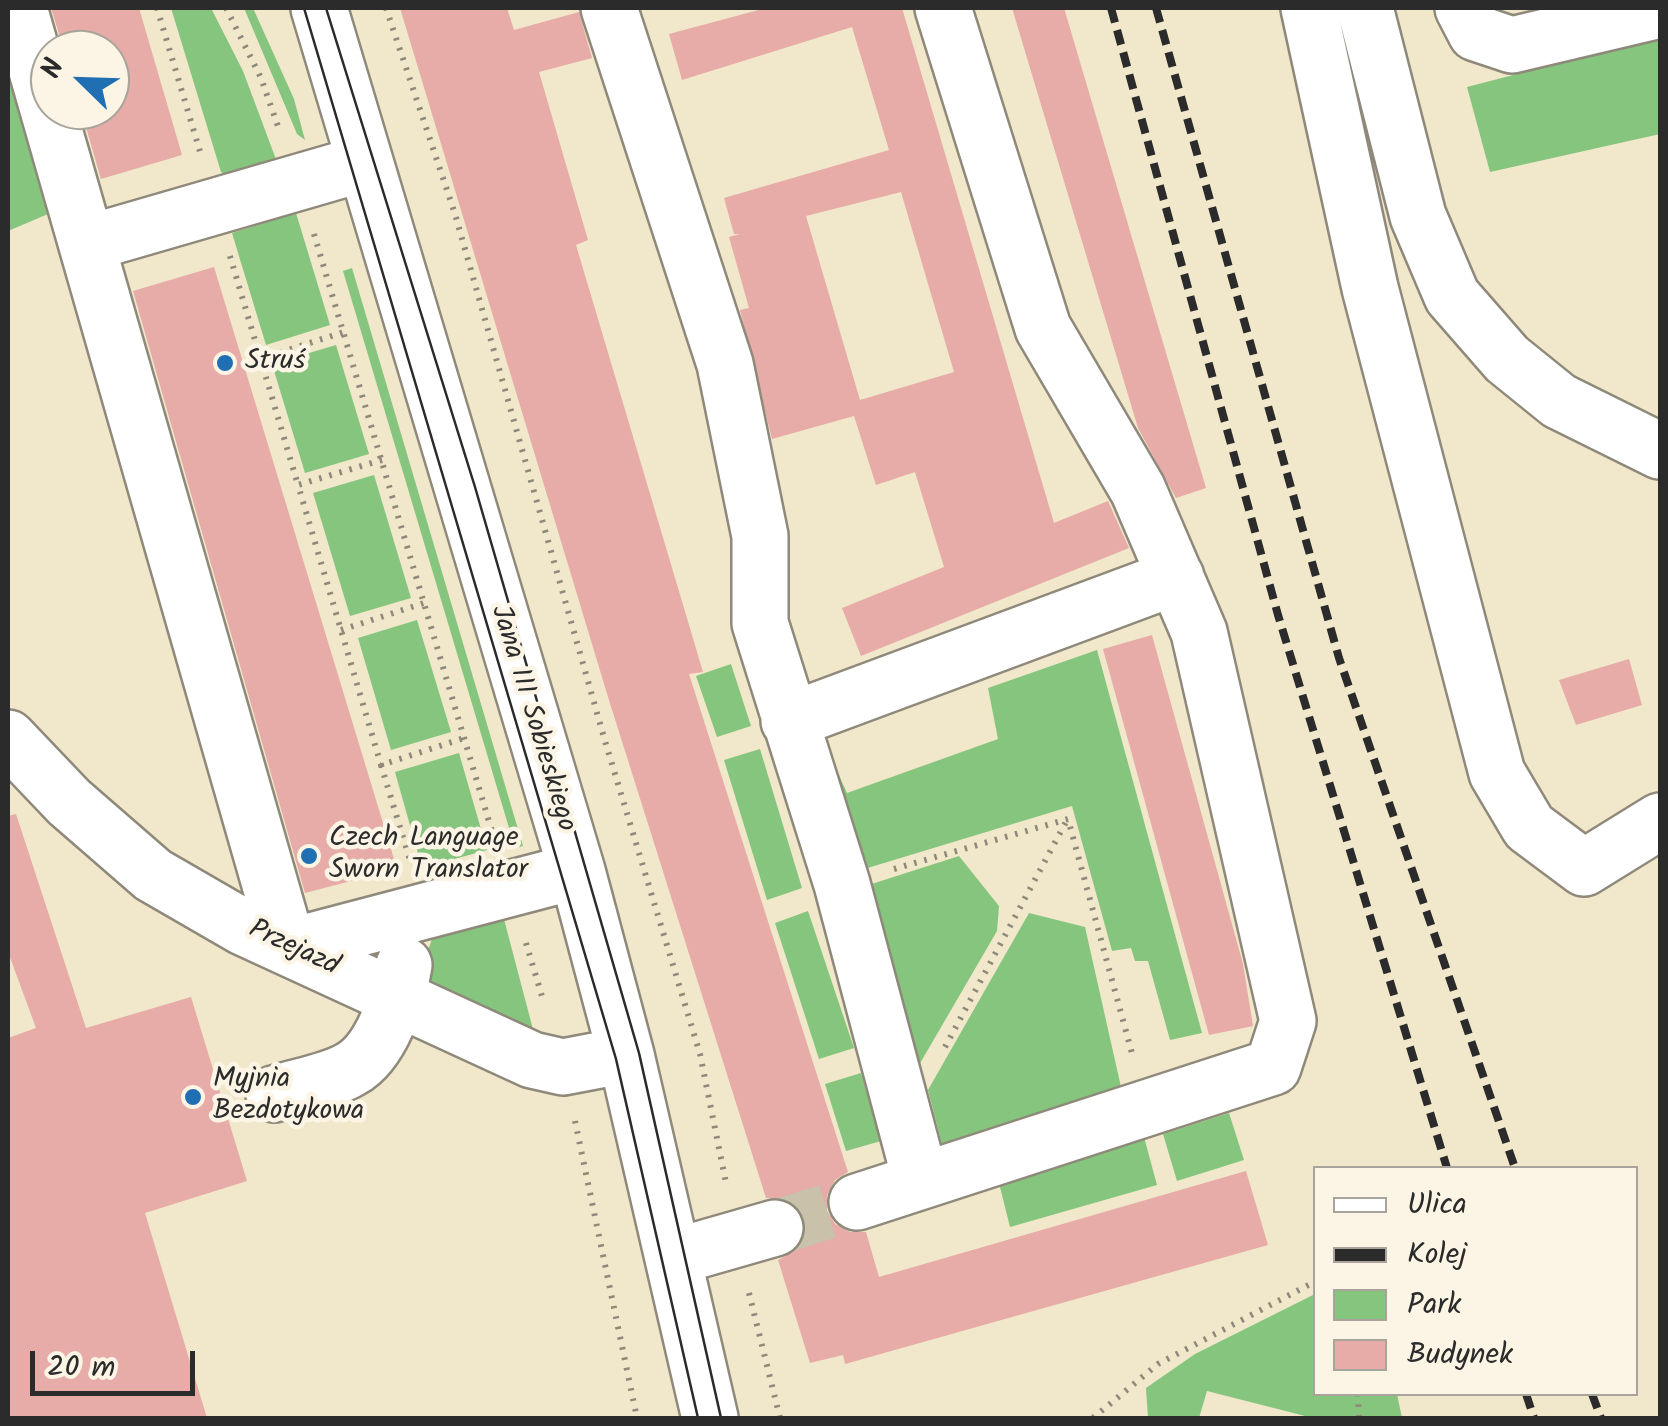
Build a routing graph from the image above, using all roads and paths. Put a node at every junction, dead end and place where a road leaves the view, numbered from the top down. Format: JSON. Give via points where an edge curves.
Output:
{"nodes":[{"id":1,"x":19,"y":8,"type":"edge"},
{"id":2,"x":157,"y":8,"type":"edge"},
{"id":3,"x":226,"y":8,"type":"edge"},
{"id":4,"x":386,"y":8,"type":"edge"},
{"id":5,"x":609,"y":8,"type":"edge"},
{"id":6,"x":943,"y":8,"type":"edge"},
{"id":7,"x":1310,"y":8,"type":"edge"},
{"id":8,"x":1365,"y":8,"type":"edge"},
{"id":9,"x":1463,"y":8,"type":"edge"},
{"id":10,"x":1660,"y":10,"type":"edge"},
{"id":11,"x":318,"y":14,"type":"edge"},
{"id":12,"x":365,"y":163,"type":"junction"},
{"id":13,"x":205,"y":169,"type":"dead end"},
{"id":14,"x":298,"y":184,"type":"junction"},
{"id":15,"x":88,"y":242,"type":"junction"},
{"id":16,"x":228,"y":248,"type":"dead end"},
{"id":17,"x":344,"y":332,"type":"junction"},
{"id":18,"x":260,"y":358,"type":"junction"},
{"id":19,"x":1660,"y":451,"type":"edge"},
{"id":20,"x":382,"y":460,"type":"junction"},
{"id":21,"x":298,"y":485,"type":"junction"},
{"id":22,"x":1176,"y":577,"type":"junction"},
{"id":23,"x":424,"y":604,"type":"junction"},
{"id":24,"x":342,"y":630,"type":"junction"},
{"id":25,"x":788,"y":721,"type":"junction"},
{"id":26,"x":8,"y":738,"type":"edge"},
{"id":27,"x":464,"y":738,"type":"junction"},
{"id":28,"x":381,"y":766,"type":"junction"},
{"id":29,"x":1068,"y":819,"type":"junction"},
{"id":30,"x":1660,"y":821,"type":"edge"},
{"id":31,"x":412,"y":864,"type":"dead end"},
{"id":32,"x":577,"y":871,"type":"junction"},
{"id":33,"x":842,"y":884,"type":"junction"},
{"id":34,"x":510,"y":890,"type":"junction"},
{"id":35,"x":401,"y":919,"type":"junction"},
{"id":36,"x":288,"y":948,"type":"junction"},
{"id":37,"x":399,"y":998,"type":"junction"},
{"id":38,"x":626,"y":1055,"type":"junction"},
{"id":39,"x":564,"y":1067,"type":"junction"},
{"id":40,"x":274,"y":1094,"type":"dead end"},
{"id":41,"x":897,"y":1098,"type":"junction"},
{"id":42,"x":1148,"y":1108,"type":"junction"},
{"id":43,"x":920,"y":1178,"type":"junction"},
{"id":44,"x":857,"y":1202,"type":"tunnel mouth"},
{"id":45,"x":757,"y":1234,"type":"junction"},
{"id":46,"x":674,"y":1257,"type":"junction"},
{"id":47,"x":1313,"y":1284,"type":"edge"},
{"id":48,"x":637,"y":1418,"type":"edge"},
{"id":49,"x":710,"y":1418,"type":"edge"},
{"id":50,"x":780,"y":1418,"type":"edge"},
{"id":51,"x":1093,"y":1418,"type":"edge"}],
"edges":[{"from":1,"to":15,"type":"street"},
{"from":2,"to":13,"type":"path"},
{"from":3,"to":14,"type":"path","via":[[261,78]]},
{"from":4,"to":45,"type":"path","via":[[461,232],[604,740]]},
{"from":5,"to":25,"type":"street","via":[[724,364],[760,536],[760,623]]},
{"from":6,"to":22,"type":"street","via":[[1043,328],[1138,490]]},
{"from":7,"to":30,"type":"street","via":[[1370,288],[1497,774],[1528,827],[1584,868]]},
{"from":8,"to":19,"type":"street","via":[[1418,216],[1452,296],[1507,359],[1559,400]]},
{"from":9,"to":10,"type":"street","via":[[1476,33],[1512,44]]},
{"from":11,"to":12,"type":"street","name":"Jana III Sobieskiego"},
{"from":12,"to":14,"type":"street"},
{"from":12,"to":32,"type":"street","name":"Jana III Sobieskiego"},
{"from":14,"to":15,"type":"street"},
{"from":14,"to":17,"type":"path"},
{"from":15,"to":36,"type":"street"},
{"from":16,"to":18,"type":"path"},
{"from":17,"to":18,"type":"path"},
{"from":17,"to":20,"type":"path"},
{"from":18,"to":21,"type":"path"},
{"from":20,"to":21,"type":"path"},
{"from":20,"to":23,"type":"path"},
{"from":21,"to":24,"type":"path"},
{"from":22,"to":25,"type":"street"},
{"from":22,"to":42,"type":"street","via":[[1199,632],[1288,1020],[1273,1067]]},
{"from":23,"to":24,"type":"path"},
{"from":23,"to":27,"type":"path"},
{"from":24,"to":28,"type":"path"},
{"from":25,"to":33,"type":"street"},
{"from":26,"to":36,"type":"street","name":"Przejazd","via":[[153,876]]},
{"from":27,"to":28,"type":"path"},
{"from":27,"to":34,"type":"path"},
{"from":28,"to":31,"type":"path"},
{"from":29,"to":33,"type":"path"},
{"from":29,"to":41,"type":"path","via":[[924,1085]]},
{"from":29,"to":42,"type":"path"},
{"from":32,"to":34,"type":"street"},
{"from":32,"to":38,"type":"street","name":"Jana III Sobieskiego"},
{"from":33,"to":41,"type":"street"},
{"from":34,"to":35,"type":"street"},
{"from":34,"to":39,"type":"path"},
{"from":35,"to":36,"type":"street"},
{"from":35,"to":37,"type":"street","via":[[406,956]]},
{"from":36,"to":37,"type":"street","name":"Przejazd"},
{"from":37,"to":39,"type":"street","name":"Przejazd","via":[[532,1060]]},
{"from":37,"to":40,"type":"street","via":[[353,1068]]},
{"from":38,"to":39,"type":"street","name":"Przejazd"},
{"from":38,"to":46,"type":"street","name":"Jana III Sobieskiego"},
{"from":39,"to":48,"type":"path"},
{"from":41,"to":43,"type":"street"},
{"from":42,"to":43,"type":"street"},
{"from":43,"to":44,"type":"street"},
{"from":45,"to":46,"type":"street"},
{"from":45,"to":50,"type":"path"},
{"from":46,"to":49,"type":"street","name":"Jana III Sobieskiego"},
{"from":47,"to":51,"type":"path","via":[[1158,1364]]}]}
